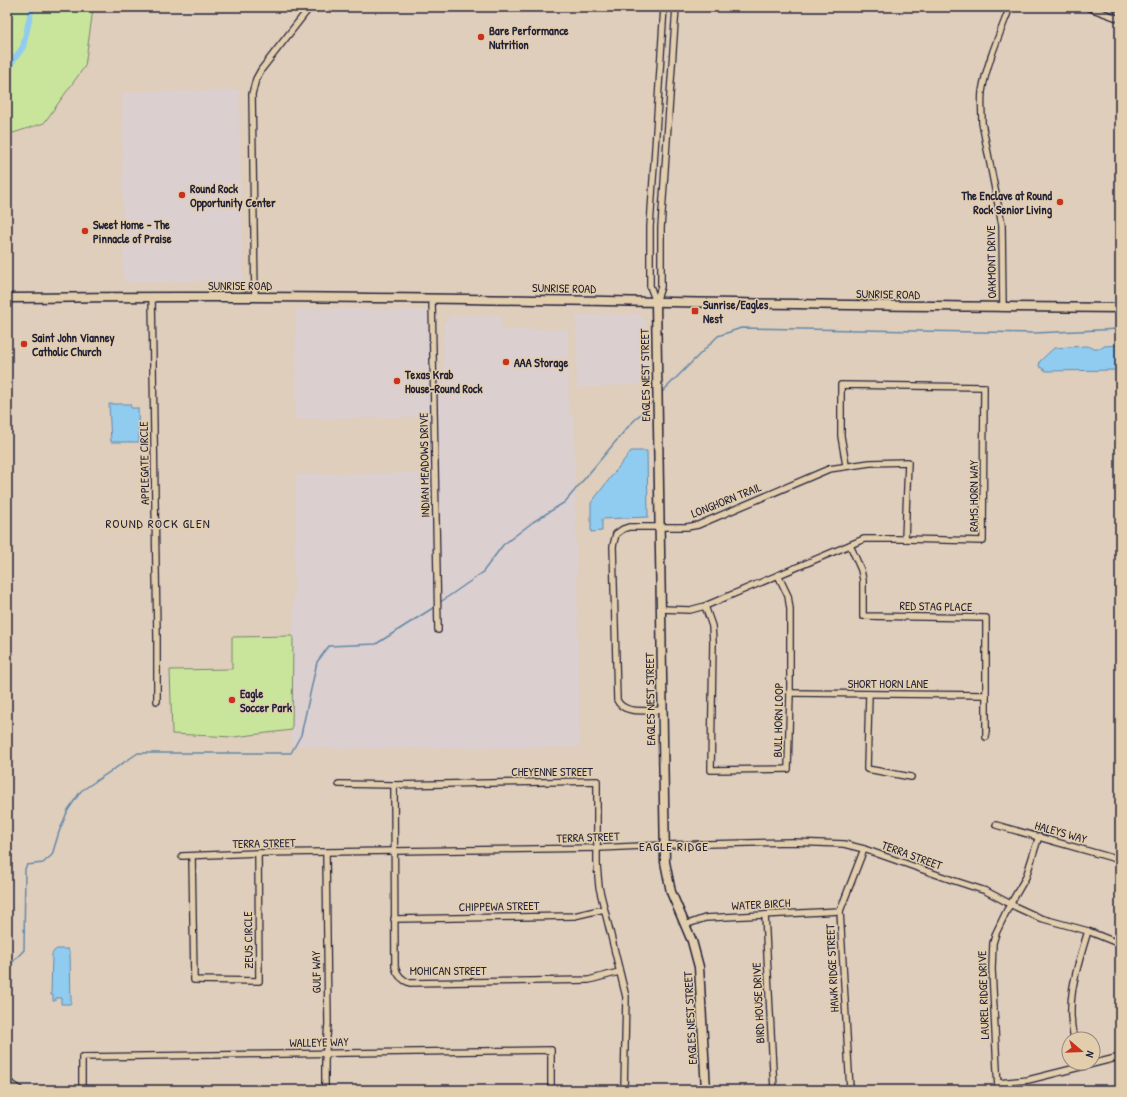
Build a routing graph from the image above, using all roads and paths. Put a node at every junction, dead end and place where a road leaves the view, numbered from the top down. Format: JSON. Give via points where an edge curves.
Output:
{"nodes":[{"id":1,"x":310,"y":7,"type":"edge"},
{"id":2,"x":664,"y":7,"type":"edge"},
{"id":3,"x":676,"y":7,"type":"edge"},
{"id":4,"x":1010,"y":7,"type":"edge"},
{"id":5,"x":1087,"y":7,"type":"edge"},
{"id":6,"x":1115,"y":7,"type":"edge"},
{"id":7,"x":1120,"y":9,"type":"edge"},
{"id":8,"x":1120,"y":19,"type":"edge"},
{"id":9,"x":255,"y":297,"type":"junction"},
{"id":10,"x":7,"y":298,"type":"edge"},
{"id":11,"x":152,"y":298,"type":"junction"},
{"id":12,"x":432,"y":300,"type":"junction"},
{"id":13,"x":656,"y":302,"type":"junction"},
{"id":14,"x":1003,"y":308,"type":"junction"},
{"id":15,"x":1120,"y":308,"type":"edge"},
{"id":16,"x":846,"y":465,"type":"junction"},
{"id":17,"x":660,"y":527,"type":"junction"},
{"id":18,"x":906,"y":539,"type":"junction"},
{"id":19,"x":850,"y":545,"type":"junction"},
{"id":20,"x":778,"y":575,"type":"junction"},
{"id":21,"x":705,"y":606,"type":"junction"},
{"id":22,"x":661,"y":609,"type":"junction"},
{"id":23,"x":438,"y":630,"type":"dead end"},
{"id":24,"x":790,"y":693,"type":"junction"},
{"id":25,"x":868,"y":694,"type":"junction"},
{"id":26,"x":986,"y":695,"type":"junction"},
{"id":27,"x":157,"y":701,"type":"dead end"},
{"id":28,"x":662,"y":710,"type":"junction"},
{"id":29,"x":986,"y":737,"type":"dead end"},
{"id":30,"x":911,"y":777,"type":"dead end"},
{"id":31,"x":339,"y":784,"type":"dead end"},
{"id":32,"x":394,"y":785,"type":"junction"},
{"id":33,"x":996,"y":825,"type":"dead end"},
{"id":34,"x":1039,"y":836,"type":"junction"},
{"id":35,"x":665,"y":845,"type":"junction"},
{"id":36,"x":598,"y":848,"type":"junction"},
{"id":37,"x":864,"y":849,"type":"junction"},
{"id":38,"x":394,"y":852,"type":"junction"},
{"id":39,"x":258,"y":853,"type":"junction"},
{"id":40,"x":326,"y":853,"type":"junction"},
{"id":41,"x":182,"y":856,"type":"dead end"},
{"id":42,"x":192,"y":856,"type":"junction"},
{"id":43,"x":1120,"y":860,"type":"edge"},
{"id":44,"x":1010,"y":904,"type":"junction"},
{"id":45,"x":604,"y":909,"type":"junction"},
{"id":46,"x":840,"y":912,"type":"junction"},
{"id":47,"x":764,"y":915,"type":"junction"},
{"id":48,"x":394,"y":919,"type":"junction"},
{"id":49,"x":685,"y":925,"type":"junction"},
{"id":50,"x":1088,"y":931,"type":"junction"},
{"id":51,"x":1120,"y":944,"type":"edge"},
{"id":52,"x":619,"y":972,"type":"junction"},
{"id":53,"x":1073,"y":1031,"type":"edge"},
{"id":54,"x":325,"y":1053,"type":"junction"},
{"id":55,"x":1120,"y":1057,"type":"edge"},
{"id":56,"x":1101,"y":1061,"type":"edge"},
{"id":57,"x":1061,"y":1071,"type":"edge"},
{"id":58,"x":7,"y":1083,"type":"edge"},
{"id":59,"x":998,"y":1083,"type":"junction"},
{"id":60,"x":18,"y":1090,"type":"edge"},
{"id":61,"x":82,"y":1090,"type":"edge"},
{"id":62,"x":325,"y":1090,"type":"edge"},
{"id":63,"x":551,"y":1090,"type":"edge"},
{"id":64,"x":624,"y":1090,"type":"edge"},
{"id":65,"x":706,"y":1090,"type":"edge"},
{"id":66,"x":774,"y":1090,"type":"edge"},
{"id":67,"x":850,"y":1090,"type":"edge"},
{"id":68,"x":998,"y":1090,"type":"edge"}],
"edges":[{"from":1,"to":9,"type":"street","via":[[264,66],[256,79],[252,94]]},
{"from":2,"to":13,"type":"street","name":"EAGLES NEST STREET","via":[[650,234],[650,286]]},
{"from":3,"to":13,"type":"street","name":"EAGLES NEST STREET","via":[[661,228],[661,287]]},
{"from":4,"to":14,"type":"street","name":"OAKMONT DRIVE","via":[[982,92],[983,129],[1002,225]]},
{"from":5,"to":8,"type":"street"},
{"from":6,"to":7,"type":"street"},
{"from":9,"to":11,"type":"main road","name":"SUNRISE ROAD"},
{"from":9,"to":12,"type":"main road","name":"SUNRISE ROAD"},
{"from":10,"to":11,"type":"main road","name":"SUNRISE ROAD"},
{"from":11,"to":27,"type":"street","name":"APPLEGATE CIRCLE"},
{"from":12,"to":13,"type":"main road","name":"SUNRISE ROAD"},
{"from":12,"to":23,"type":"street","name":"INDIAN MEADOWS DRIVE"},
{"from":13,"to":14,"type":"main road","name":"SUNRISE ROAD"},
{"from":13,"to":17,"type":"main road","name":"EAGLES NEST STREET"},
{"from":14,"to":15,"type":"main road","name":"SUNRISE ROAD"},
{"from":16,"to":17,"type":"street","name":"LONGHORN TRAIL","via":[[829,469],[709,521],[687,527]]},
{"from":16,"to":18,"type":"street","name":"LONGHORN TRAIL","via":[[908,462]]},
{"from":16,"to":18,"type":"street","name":"RAMS HORN WAY","via":[[841,436],[841,385],[984,387],[983,542]]},
{"from":17,"to":22,"type":"main road","name":"EAGLES NEST STREET"},
{"from":17,"to":28,"type":"street","name":"LONGHORN TRAIL","via":[[623,529],[616,534],[613,546],[617,700],[624,709]]},
{"from":18,"to":19,"type":"street","name":"RAMS HORN WAY","via":[[864,539]]},
{"from":19,"to":20,"type":"street","name":"RAMS HORN WAY"},
{"from":19,"to":26,"type":"street","name":"RED STAG PLACE","via":[[863,580],[862,616],[986,618]]},
{"from":20,"to":21,"type":"street","name":"RAMS HORN WAY"},
{"from":20,"to":24,"type":"street","name":"BULL HORN LOOP","via":[[788,596],[790,609]]},
{"from":21,"to":22,"type":"street","name":"RAMS HORN WAY","via":[[690,610]]},
{"from":21,"to":24,"type":"street","name":"BULL HORN LOOP","via":[[712,626],[713,642],[711,770],[788,769]]},
{"from":22,"to":28,"type":"main road","name":"EAGLES NEST STREET"},
{"from":24,"to":25,"type":"street","name":"SHORT HORN LANE"},
{"from":25,"to":26,"type":"street","name":"SHORT HORN LANE"},
{"from":25,"to":30,"type":"street","via":[[867,769]]},
{"from":26,"to":29,"type":"street","name":"RED STAG PLACE"},
{"from":28,"to":35,"type":"main road","name":"EAGLES NEST STREET"},
{"from":31,"to":32,"type":"street","name":"CHEYENNE STREET"},
{"from":32,"to":36,"type":"street","name":"CHEYENNE STREET","via":[[597,781]]},
{"from":32,"to":38,"type":"street","name":"MOHICAN STREET"},
{"from":33,"to":34,"type":"street","name":"HALEYS WAY"},
{"from":34,"to":43,"type":"street","name":"HALEYS WAY"},
{"from":34,"to":44,"type":"street","name":"LAUREL RIDGE DRIVE","via":[[1026,877]]},
{"from":35,"to":36,"type":"street","name":"TERRA STREET"},
{"from":35,"to":37,"type":"street","name":"TERRA STREET","via":[[818,842]]},
{"from":35,"to":49,"type":"main road","name":"EAGLES NEST STREET","via":[[668,882]]},
{"from":36,"to":38,"type":"street","name":"TERRA STREET"},
{"from":36,"to":45,"type":"street","name":"CHEYENNE STREET","via":[[597,872]]},
{"from":37,"to":44,"type":"street","name":"TERRA STREET","via":[[986,891]]},
{"from":37,"to":46,"type":"street","name":"HAWK RIDGE STREET"},
{"from":38,"to":40,"type":"street","name":"TERRA STREET"},
{"from":38,"to":48,"type":"street","name":"MOHICAN STREET"},
{"from":39,"to":40,"type":"street","name":"TERRA STREET"},
{"from":39,"to":42,"type":"street","name":"TERRA STREET"},
{"from":39,"to":42,"type":"street","name":"ZEUS CIRCLE","via":[[259,981],[194,980]]},
{"from":40,"to":54,"type":"street","name":"GULF WAY","via":[[328,1024]]},
{"from":41,"to":42,"type":"street","name":"TERRA STREET"},
{"from":44,"to":50,"type":"street","name":"TERRA STREET","via":[[1040,918]]},
{"from":44,"to":59,"type":"street","name":"LAUREL RIDGE DRIVE","via":[[996,933],[992,954]]},
{"from":45,"to":48,"type":"street","name":"CHIPPEWA STREET","via":[[574,916]]},
{"from":45,"to":52,"type":"street","name":"CHEYENNE STREET"},
{"from":46,"to":47,"type":"street","name":"WATER BIRCH"},
{"from":46,"to":67,"type":"street","name":"HAWK RIDGE STREET"},
{"from":47,"to":49,"type":"street","name":"WATER BIRCH","via":[[705,918]]},
{"from":47,"to":66,"type":"street","name":"BIRD HOUSE DRIVE"},
{"from":48,"to":52,"type":"street","name":"MOHICAN STREET","via":[[396,972],[410,983],[589,980]]},
{"from":49,"to":65,"type":"main road","name":"EAGLES NEST STREET","via":[[696,953],[700,976]]},
{"from":50,"to":51,"type":"street","name":"TERRA STREET"},
{"from":50,"to":53,"type":"street","via":[[1072,991]]},
{"from":52,"to":64,"type":"street","name":"CHEYENNE STREET","via":[[627,1005]]},
{"from":54,"to":61,"type":"street","name":"WALLEYE WAY","via":[[82,1057]]},
{"from":54,"to":62,"type":"street","name":"GULF WAY"},
{"from":54,"to":63,"type":"street","name":"WALLEYE WAY","via":[[551,1050]]},
{"from":55,"to":56,"type":"street"},
{"from":57,"to":59,"type":"street","via":[[1028,1080]]},
{"from":58,"to":60,"type":"main road"},
{"from":59,"to":68,"type":"street","name":"LAUREL RIDGE DRIVE"}]}
